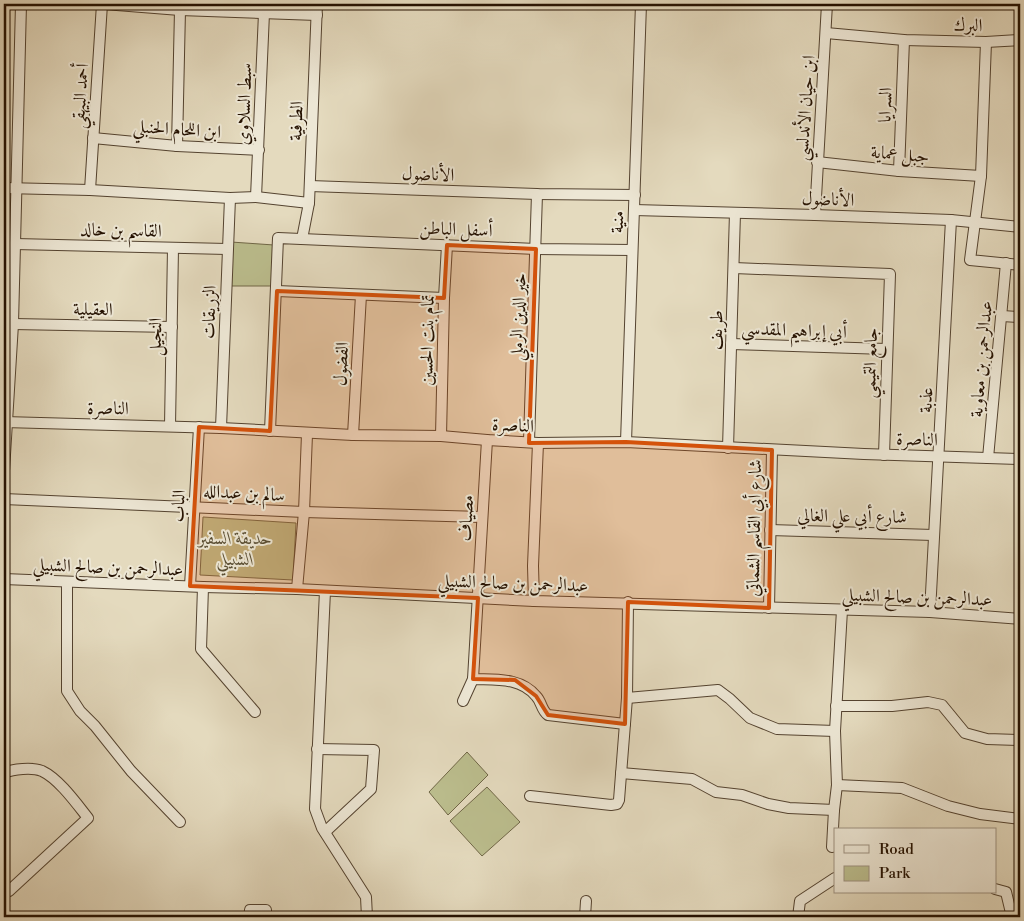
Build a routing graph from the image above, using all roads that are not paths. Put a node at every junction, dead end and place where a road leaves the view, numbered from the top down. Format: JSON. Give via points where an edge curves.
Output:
{"nodes":[{"id":1,"x":21,"y":4,"type":"edge"},
{"id":2,"x":103,"y":4,"type":"edge"},
{"id":3,"x":317,"y":4,"type":"edge"},
{"id":4,"x":641,"y":4,"type":"edge"},
{"id":5,"x":827,"y":4,"type":"edge"},
{"id":6,"x":180,"y":10,"type":"junction"},
{"id":7,"x":264,"y":13,"type":"junction"},
{"id":8,"x":316,"y":15,"type":"junction"},
{"id":9,"x":826,"y":33,"type":"junction"},
{"id":10,"x":904,"y":40,"type":"junction"},
{"id":11,"x":1020,"y":40,"type":"edge"},
{"id":12,"x":986,"y":42,"type":"junction"},
{"id":13,"x":93,"y":138,"type":"junction"},
{"id":14,"x":177,"y":146,"type":"junction"},
{"id":15,"x":259,"y":150,"type":"junction"},
{"id":16,"x":817,"y":162,"type":"junction"},
{"id":17,"x":899,"y":171,"type":"junction"},
{"id":18,"x":981,"y":176,"type":"junction"},
{"id":19,"x":310,"y":186,"type":"junction"},
{"id":20,"x":4,"y":188,"type":"edge"},
{"id":21,"x":16,"y":188,"type":"junction"},
{"id":22,"x":90,"y":190,"type":"junction"},
{"id":23,"x":537,"y":194,"type":"junction"},
{"id":24,"x":635,"y":195,"type":"junction"},
{"id":25,"x":256,"y":196,"type":"junction"},
{"id":26,"x":230,"y":198,"type":"junction"},
{"id":27,"x":308,"y":203,"type":"junction"},
{"id":28,"x":634,"y":210,"type":"junction"},
{"id":29,"x":735,"y":213,"type":"junction"},
{"id":30,"x":815,"y":214,"type":"junction"},
{"id":31,"x":951,"y":220,"type":"junction"},
{"id":32,"x":974,"y":223,"type":"junction"},
{"id":33,"x":1020,"y":227,"type":"edge"},
{"id":34,"x":302,"y":240,"type":"junction"},
{"id":35,"x":15,"y":244,"type":"junction"},
{"id":36,"x":447,"y":245,"type":"junction"},
{"id":37,"x":173,"y":248,"type":"junction"},
{"id":38,"x":227,"y":249,"type":"junction"},
{"id":39,"x":536,"y":249,"type":"junction"},
{"id":40,"x":632,"y":250,"type":"junction"},
{"id":41,"x":1006,"y":263,"type":"junction"},
{"id":42,"x":1020,"y":264,"type":"edge"},
{"id":43,"x":734,"y":268,"type":"junction"},
{"id":44,"x":277,"y":291,"type":"junction"},
{"id":45,"x":360,"y":295,"type":"junction"},
{"id":46,"x":444,"y":298,"type":"junction"},
{"id":47,"x":1002,"y":316,"type":"junction"},
{"id":48,"x":1020,"y":316,"type":"edge"},
{"id":49,"x":13,"y":324,"type":"junction"},
{"id":50,"x":172,"y":328,"type":"junction"},
{"id":51,"x":731,"y":344,"type":"junction"},
{"id":52,"x":886,"y":349,"type":"junction"},
{"id":53,"x":5,"y":422,"type":"edge"},
{"id":54,"x":170,"y":426,"type":"junction"},
{"id":55,"x":199,"y":428,"type":"junction"},
{"id":56,"x":221,"y":428,"type":"junction"},
{"id":57,"x":270,"y":431,"type":"junction"},
{"id":58,"x":307,"y":434,"type":"junction"},
{"id":59,"x":353,"y":435,"type":"junction"},
{"id":60,"x":442,"y":436,"type":"junction"},
{"id":61,"x":487,"y":440,"type":"junction"},
{"id":62,"x":534,"y":442,"type":"junction"},
{"id":63,"x":626,"y":442,"type":"junction"},
{"id":64,"x":728,"y":448,"type":"junction"},
{"id":65,"x":772,"y":450,"type":"junction"},
{"id":66,"x":884,"y":454,"type":"junction"},
{"id":67,"x":940,"y":456,"type":"junction"},
{"id":68,"x":988,"y":458,"type":"junction"},
{"id":69,"x":1020,"y":459,"type":"edge"},
{"id":70,"x":4,"y":471,"type":"edge"},
{"id":71,"x":4,"y":499,"type":"edge"},
{"id":72,"x":194,"y":507,"type":"junction"},
{"id":73,"x":304,"y":512,"type":"junction"},
{"id":74,"x":482,"y":517,"type":"junction"},
{"id":75,"x":770,"y":530,"type":"junction"},
{"id":76,"x":933,"y":534,"type":"junction"},
{"id":77,"x":4,"y":579,"type":"edge"},
{"id":78,"x":67,"y":582,"type":"junction"},
{"id":79,"x":190,"y":586,"type":"junction"},
{"id":80,"x":203,"y":587,"type":"junction"},
{"id":81,"x":297,"y":589,"type":"junction"},
{"id":82,"x":325,"y":591,"type":"junction"},
{"id":83,"x":478,"y":598,"type":"junction"},
{"id":84,"x":534,"y":601,"type":"junction"},
{"id":85,"x":628,"y":602,"type":"junction"},
{"id":86,"x":769,"y":608,"type":"junction"},
{"id":87,"x":842,"y":610,"type":"junction"},
{"id":88,"x":930,"y":612,"type":"junction"},
{"id":89,"x":1020,"y":619,"type":"edge"},
{"id":90,"x":473,"y":678,"type":"junction"},
{"id":91,"x":627,"y":698,"type":"junction"},
{"id":92,"x":463,"y":701,"type":"dead end"},
{"id":93,"x":836,"y":706,"type":"junction"},
{"id":94,"x":255,"y":712,"type":"dead end"},
{"id":95,"x":625,"y":724,"type":"junction"},
{"id":96,"x":836,"y":731,"type":"junction"},
{"id":97,"x":1020,"y":740,"type":"edge"},
{"id":98,"x":317,"y":749,"type":"junction"},
{"id":99,"x":4,"y":773,"type":"edge"},
{"id":100,"x":622,"y":773,"type":"junction"},
{"id":101,"x":837,"y":785,"type":"junction"},
{"id":102,"x":530,"y":796,"type":"dead end"},
{"id":103,"x":834,"y":810,"type":"junction"},
{"id":104,"x":1020,"y":819,"type":"edge"},
{"id":105,"x":180,"y":822,"type":"dead end"},
{"id":106,"x":325,"y":832,"type":"junction"},
{"id":107,"x":832,"y":847,"type":"dead end"},
{"id":108,"x":834,"y":879,"type":"edge"},
{"id":109,"x":4,"y":885,"type":"edge"},
{"id":110,"x":996,"y":889,"type":"edge"},
{"id":111,"x":586,"y":901,"type":"dead end"},
{"id":112,"x":1020,"y":913,"type":"edge"},
{"id":113,"x":249,"y":917,"type":"edge"},
{"id":114,"x":266,"y":917,"type":"edge"},
{"id":115,"x":367,"y":917,"type":"edge"},
{"id":116,"x":585,"y":917,"type":"edge"},
{"id":117,"x":798,"y":917,"type":"edge"},
{"id":118,"x":1012,"y":917,"type":"edge"},
{"id":119,"x":1018,"y":917,"type":"edge"}],
"edges":[{"from":1,"to":21,"type":"street"},
{"from":2,"to":6,"type":"street"},
{"from":2,"to":13,"type":"street","name":"أحمد البيهقي"},
{"from":3,"to":8,"type":"street","name":"الطرفية"},
{"from":4,"to":24,"type":"street","name":"منية"},
{"from":5,"to":9,"type":"street","name":"ابن حيان الأندلسي"},
{"from":6,"to":7,"type":"street"},
{"from":6,"to":14,"type":"street"},
{"from":7,"to":8,"type":"street"},
{"from":7,"to":15,"type":"street","name":"سبط السلاوي"},
{"from":8,"to":19,"type":"street","name":"الطرفية"},
{"from":9,"to":10,"type":"street","name":"البرك"},
{"from":9,"to":16,"type":"street","name":"ابن حيان الأندلسي"},
{"from":10,"to":12,"type":"street","name":"البرك"},
{"from":10,"to":17,"type":"street","name":"السرايا"},
{"from":11,"to":12,"type":"street","name":"البرك"},
{"from":12,"to":18,"type":"street"},
{"from":13,"to":14,"type":"street","name":"ابن اللحام الحنبلي"},
{"from":13,"to":22,"type":"street","name":"أحمد البيهقي"},
{"from":14,"to":15,"type":"street","name":"ابن اللحام الحنبلي"},
{"from":15,"to":25,"type":"street","name":"سبط السلاوي"},
{"from":16,"to":17,"type":"street","name":"جبل عماية"},
{"from":16,"to":30,"type":"street","name":"ابن حيان الأندلسي"},
{"from":17,"to":18,"type":"street","name":"جبل عماية"},
{"from":18,"to":32,"type":"street"},
{"from":19,"to":23,"type":"street","name":"الأناضول"},
{"from":19,"to":27,"type":"street","name":"الطرفية"},
{"from":20,"to":21,"type":"street"},
{"from":21,"to":22,"type":"street"},
{"from":21,"to":35,"type":"street"},
{"from":22,"to":26,"type":"street"},
{"from":23,"to":24,"type":"street","name":"الأناضول"},
{"from":23,"to":39,"type":"street","name":"خير الدين الرملي"},
{"from":24,"to":28,"type":"street","name":"منية"},
{"from":25,"to":26,"type":"street"},
{"from":25,"to":27,"type":"street"},
{"from":26,"to":38,"type":"street","name":"الزريقات"},
{"from":27,"to":34,"type":"street","name":"الطرفية"},
{"from":28,"to":29,"type":"street","name":"الأناضول"},
{"from":28,"to":40,"type":"street","name":"منية"},
{"from":29,"to":30,"type":"street","name":"الأناضول"},
{"from":29,"to":43,"type":"street","name":"طريف"},
{"from":30,"to":31,"type":"street","name":"الأناضول"},
{"from":31,"to":32,"type":"street","name":"الأناضول"},
{"from":31,"to":67,"type":"street","name":"عذبة"},
{"from":32,"to":33,"type":"street","name":"الأناضول"},
{"from":32,"to":41,"type":"street","via":[[970,260]]},
{"from":34,"to":36,"type":"street","name":"أسفل الباطن"},
{"from":34,"to":44,"type":"street","name":"أسفل الباطن","via":[[278,238]]},
{"from":35,"to":37,"type":"street","name":"القاسم بن خالد"},
{"from":35,"to":49,"type":"street"},
{"from":36,"to":39,"type":"street","name":"أسفل الباطن"},
{"from":36,"to":46,"type":"street","name":"تمام بنت الحسين"},
{"from":37,"to":38,"type":"street","name":"القاسم بن خالد"},
{"from":37,"to":50,"type":"street","name":"النجيل"},
{"from":38,"to":56,"type":"street","name":"الزريقات"},
{"from":39,"to":40,"type":"street","name":"أسفل الباطن"},
{"from":39,"to":62,"type":"street","name":"خير الدين الرملي"},
{"from":40,"to":63,"type":"street","name":"منية"},
{"from":41,"to":42,"type":"street"},
{"from":41,"to":47,"type":"street","name":"عبدالرحمن بن معاوية"},
{"from":43,"to":51,"type":"street","name":"طريف"},
{"from":43,"to":52,"type":"street","name":"جامع التميمي","via":[[890,274]]},
{"from":44,"to":45,"type":"street"},
{"from":44,"to":57,"type":"street"},
{"from":45,"to":46,"type":"street"},
{"from":45,"to":59,"type":"street","name":"الفضول"},
{"from":46,"to":60,"type":"street","name":"تمام بنت الحسين"},
{"from":47,"to":48,"type":"street"},
{"from":47,"to":68,"type":"street","name":"عبدالرحمن بن معاوية"},
{"from":49,"to":50,"type":"street","name":"العقيلية"},
{"from":49,"to":53,"type":"street"},
{"from":50,"to":54,"type":"street","name":"النجيل"},
{"from":51,"to":52,"type":"street","name":"أبي إبراهيم المقدسي"},
{"from":51,"to":64,"type":"street","name":"طريف"},
{"from":52,"to":66,"type":"street","name":"جامع التميمي"},
{"from":53,"to":54,"type":"street","name":"الناصرة"},
{"from":53,"to":70,"type":"street"},
{"from":54,"to":55,"type":"street","name":"الناصرة"},
{"from":55,"to":56,"type":"street","name":"الناصرة"},
{"from":55,"to":72,"type":"street","name":"الباب"},
{"from":56,"to":57,"type":"street","name":"الناصرة"},
{"from":57,"to":58,"type":"street","name":"الناصرة"},
{"from":58,"to":59,"type":"street","name":"الناصرة"},
{"from":58,"to":73,"type":"street"},
{"from":59,"to":60,"type":"street","name":"الناصرة"},
{"from":60,"to":61,"type":"street","name":"الناصرة"},
{"from":61,"to":62,"type":"street","name":"الناصرة"},
{"from":61,"to":74,"type":"street","name":"مصياف"},
{"from":62,"to":63,"type":"street","name":"الناصرة"},
{"from":62,"to":84,"type":"street","name":"خير الدين الرملي"},
{"from":63,"to":64,"type":"street","name":"الناصرة"},
{"from":64,"to":65,"type":"street","name":"الناصرة"},
{"from":65,"to":66,"type":"street","name":"الناصرة"},
{"from":65,"to":75,"type":"street","name":"شارع أبي القاسم الشماتي"},
{"from":66,"to":67,"type":"street","name":"الناصرة"},
{"from":67,"to":68,"type":"street","name":"الناصرة"},
{"from":67,"to":76,"type":"street","name":"عذبة"},
{"from":68,"to":69,"type":"street","name":"الناصرة"},
{"from":71,"to":72,"type":"street","name":"سالم بن عبدالله"},
{"from":72,"to":73,"type":"street","name":"سالم بن عبدالله"},
{"from":72,"to":79,"type":"street","name":"الباب"},
{"from":73,"to":74,"type":"street","name":"سالم بن عبدالله"},
{"from":73,"to":81,"type":"street"},
{"from":74,"to":83,"type":"street","name":"مصياف"},
{"from":75,"to":76,"type":"street","name":"شارع أبي علي الغالي"},
{"from":75,"to":86,"type":"street","name":"شارع أبي القاسم الشماتي"},
{"from":76,"to":88,"type":"street","name":"عذبة"},
{"from":77,"to":78,"type":"street","name":"عبدالرحمن بن صالح الشبيلي"},
{"from":78,"to":79,"type":"street","name":"عبدالرحمن بن صالح الشبيلي"},
{"from":78,"to":105,"type":"street","via":[[67,690],[80,711],[131,771]]},
{"from":79,"to":80,"type":"street","name":"عبدالرحمن بن صالح الشبيلي"},
{"from":80,"to":81,"type":"street","name":"عبدالرحمن بن صالح الشبيلي"},
{"from":80,"to":94,"type":"street","via":[[201,649]]},
{"from":81,"to":82,"type":"street","name":"عبدالرحمن بن صالح الشبيلي"},
{"from":82,"to":83,"type":"street","name":"عبدالرحمن بن صالح الشبيلي"},
{"from":82,"to":98,"type":"street"},
{"from":83,"to":84,"type":"street","name":"عبدالرحمن بن صالح الشبيلي"},
{"from":83,"to":90,"type":"street","name":"مصياف"},
{"from":84,"to":85,"type":"street","name":"عبدالرحمن بن صالح الشبيلي"},
{"from":85,"to":86,"type":"street","name":"عبدالرحمن بن صالح الشبيلي"},
{"from":85,"to":91,"type":"street"},
{"from":86,"to":87,"type":"street","name":"عبدالرحمن بن صالح الشبيلي"},
{"from":87,"to":88,"type":"street","name":"عبدالرحمن بن صالح الشبيلي"},
{"from":87,"to":93,"type":"street"},
{"from":88,"to":89,"type":"street","name":"عبدالرحمن بن صالح الشبيلي"},
{"from":90,"to":92,"type":"street","name":"مصياف"},
{"from":90,"to":95,"type":"street","via":[[515,680],[536,696],[548,715]]},
{"from":91,"to":95,"type":"street"},
{"from":91,"to":96,"type":"street","via":[[718,690],[750,718],[777,729]]},
{"from":93,"to":96,"type":"street"},
{"from":93,"to":97,"type":"street","via":[[928,702],[942,705],[965,733],[987,739]]},
{"from":95,"to":100,"type":"street"},
{"from":96,"to":101,"type":"street"},
{"from":98,"to":106,"type":"street","via":[[315,809]]},
{"from":98,"to":106,"type":"street","via":[[374,750],[371,789]]},
{"from":99,"to":109,"type":"street","via":[[13,769],[41,770],[88,818],[9,891]]},
{"from":100,"to":102,"type":"street","via":[[617,804]]},
{"from":100,"to":103,"type":"street","via":[[692,780],[716,792],[742,795],[790,808]]},
{"from":101,"to":103,"type":"street"},
{"from":101,"to":104,"type":"street","via":[[902,788],[948,806]]},
{"from":103,"to":107,"type":"street"},
{"from":106,"to":115,"type":"street","via":[[366,897]]},
{"from":108,"to":117,"type":"street","via":[[800,901]]},
{"from":110,"to":118,"type":"street","via":[[1006,892]]},
{"from":111,"to":116,"type":"street"},
{"from":112,"to":119,"type":"street"},
{"from":113,"to":114,"type":"street","via":[[250,910],[266,910]]}]}
